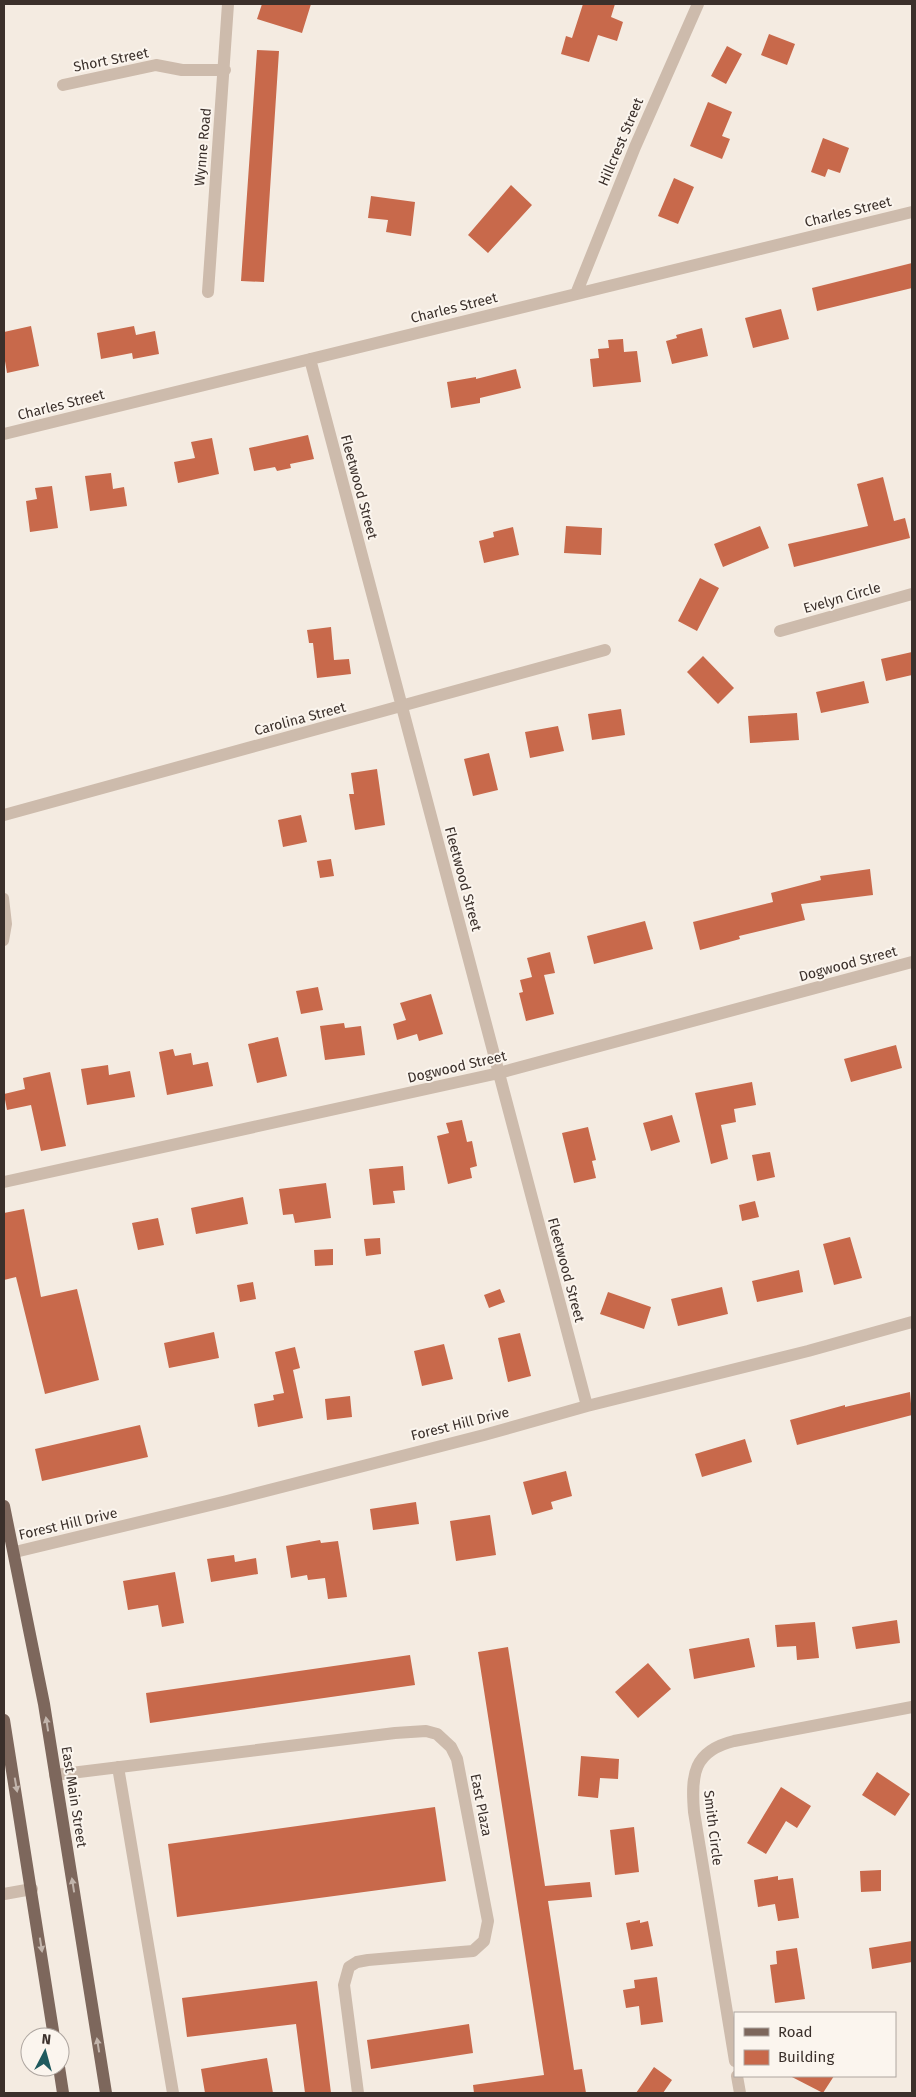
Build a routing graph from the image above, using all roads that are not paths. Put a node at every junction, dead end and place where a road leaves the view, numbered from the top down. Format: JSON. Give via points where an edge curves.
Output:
{"nodes":[{"id":1,"x":228,"y":4,"type":"edge"},
{"id":2,"x":698,"y":4,"type":"edge"},
{"id":3,"x":225,"y":70,"type":"junction"},
{"id":4,"x":63,"y":85,"type":"dead end"},
{"id":5,"x":912,"y":212,"type":"edge"},
{"id":6,"x":208,"y":292,"type":"dead end"},
{"id":7,"x":576,"y":294,"type":"junction"},
{"id":8,"x":310,"y":359,"type":"junction"},
{"id":9,"x":4,"y":434,"type":"edge"},
{"id":10,"x":912,"y":594,"type":"edge"},
{"id":11,"x":780,"y":631,"type":"dead end"},
{"id":12,"x":605,"y":650,"type":"dead end"},
{"id":13,"x":402,"y":707,"type":"junction"},
{"id":14,"x":4,"y":815,"type":"edge"},
{"id":15,"x":4,"y":898,"type":"edge"},
{"id":16,"x":4,"y":941,"type":"edge"},
{"id":17,"x":912,"y":962,"type":"edge"},
{"id":18,"x":499,"y":1073,"type":"junction"},
{"id":19,"x":4,"y":1182,"type":"edge"},
{"id":20,"x":912,"y":1322,"type":"edge"},
{"id":21,"x":587,"y":1406,"type":"junction"},
{"id":22,"x":4,"y":1506,"type":"edge"},
{"id":23,"x":14,"y":1552,"type":"junction"},
{"id":24,"x":912,"y":1707,"type":"edge"},
{"id":25,"x":4,"y":1720,"type":"edge"},
{"id":26,"x":118,"y":1767,"type":"junction"},
{"id":27,"x":55,"y":1774,"type":"junction"},
{"id":28,"x":32,"y":1890,"type":"junction"},
{"id":29,"x":4,"y":1894,"type":"edge"},
{"id":30,"x":53,"y":2027,"type":"edge"},
{"id":31,"x":734,"y":2055,"type":"edge"},
{"id":32,"x":61,"y":2077,"type":"edge"},
{"id":33,"x":737,"y":2077,"type":"edge"},
{"id":34,"x":63,"y":2093,"type":"edge"},
{"id":35,"x":106,"y":2093,"type":"edge"},
{"id":36,"x":173,"y":2093,"type":"edge"},
{"id":37,"x":358,"y":2093,"type":"edge"},
{"id":38,"x":740,"y":2093,"type":"edge"}],
"edges":[{"from":1,"to":3,"type":"street","name":"Wynne Road"},
{"from":2,"to":7,"type":"street","name":"Hillcrest Street","via":[[635,146]]},
{"from":3,"to":4,"type":"street","name":"Short Street","via":[[182,70],[156,65]]},
{"from":3,"to":6,"type":"street","name":"Wynne Road"},
{"from":5,"to":7,"type":"street","name":"Charles Street"},
{"from":7,"to":8,"type":"street","name":"Charles Street"},
{"from":8,"to":9,"type":"street","name":"Charles Street"},
{"from":8,"to":13,"type":"street","name":"Fleetwood Street"},
{"from":10,"to":11,"type":"street","name":"Evelyn Circle"},
{"from":12,"to":13,"type":"street","name":"Carolina Street"},
{"from":13,"to":14,"type":"street","name":"Carolina Street"},
{"from":13,"to":18,"type":"street","name":"Fleetwood Street"},
{"from":15,"to":16,"type":"lane","via":[[7,924]]},
{"from":17,"to":18,"type":"street","name":"Dogwood Street"},
{"from":18,"to":19,"type":"street","name":"Dogwood Street"},
{"from":18,"to":21,"type":"street","name":"Fleetwood Street"},
{"from":20,"to":21,"type":"street","name":"Forest Hill Drive"},
{"from":21,"to":23,"type":"street","name":"Forest Hill Drive","via":[[227,1501]]},
{"from":22,"to":23,"type":"main road","name":"East Main Street"},
{"from":27,"to":23,"type":"main road","name":"East Main Street","one_way":true},
{"from":24,"to":31,"type":"street","name":"Smith Circle","via":[[723,1743],[700,1760],[694,1775],[694,1812]]},
{"from":25,"to":28,"type":"main road","one_way":true},
{"from":26,"to":27,"type":"street","name":"East Plaza"},
{"from":26,"to":36,"type":"street"},
{"from":26,"to":37,"type":"street","name":"East Plaza","via":[[395,1733],[437,1734],[451,1747],[464,1787],[485,1899],[487,1934],[473,1950],[368,1960],[349,1967],[344,1985]]},
{"from":35,"to":27,"type":"main road","name":"East Main Street","one_way":true},
{"from":28,"to":29,"type":"street"},
{"from":28,"to":30,"type":"main road","one_way":true},
{"from":32,"to":34,"type":"main road"},
{"from":33,"to":38,"type":"street"}]}
